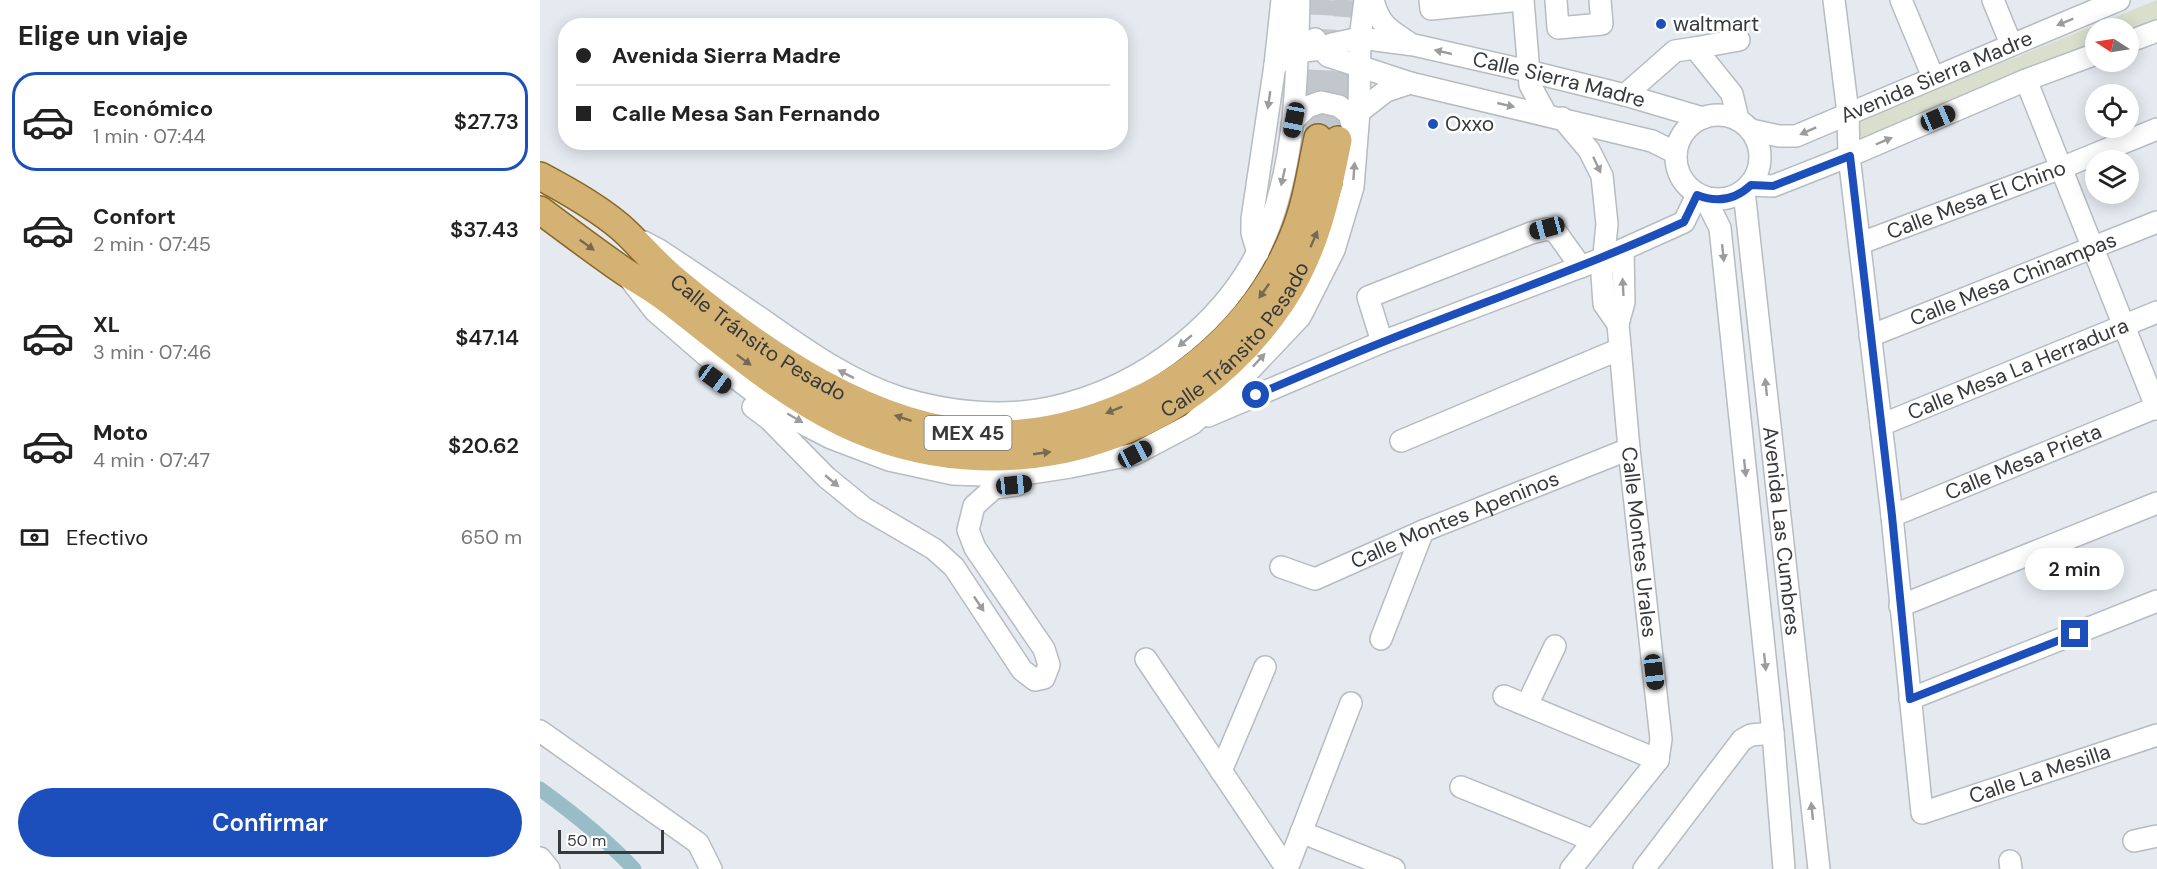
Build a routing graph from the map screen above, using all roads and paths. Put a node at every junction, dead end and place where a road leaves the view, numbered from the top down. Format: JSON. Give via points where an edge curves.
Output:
{"nodes":[{"id":1,"x":1365,"y":0,"type":"edge"},
{"id":2,"x":1373,"y":0,"type":"edge"},
{"id":3,"x":1430,"y":0,"type":"edge"},
{"id":4,"x":1522,"y":0,"type":"edge"},
{"id":5,"x":1556,"y":0,"type":"edge"},
{"id":6,"x":1600,"y":0,"type":"edge"},
{"id":7,"x":1834,"y":0,"type":"edge"},
{"id":8,"x":1901,"y":0,"type":"edge"},
{"id":9,"x":1993,"y":0,"type":"edge"},
{"id":10,"x":2120,"y":0,"type":"edge"},
{"id":11,"x":1293,"y":3,"type":"edge"},
{"id":12,"x":2157,"y":31,"type":"edge"},
{"id":13,"x":1360,"y":38,"type":"junction"},
{"id":14,"x":2139,"y":38,"type":"edge"},
{"id":15,"x":1739,"y":40,"type":"dead end"},
{"id":16,"x":2011,"y":44,"type":"junction"},
{"id":17,"x":1414,"y":45,"type":"junction"},
{"id":18,"x":1695,"y":48,"type":"junction"},
{"id":19,"x":1322,"y":49,"type":"junction"},
{"id":20,"x":1297,"y":52,"type":"junction"},
{"id":21,"x":2085,"y":58,"type":"edge"},
{"id":22,"x":1275,"y":65,"type":"junction"},
{"id":23,"x":1358,"y":66,"type":"junction"},
{"id":24,"x":1528,"y":71,"type":"junction"},
{"id":25,"x":1933,"y":77,"type":"junction"},
{"id":26,"x":2026,"y":80,"type":"junction"},
{"id":27,"x":1420,"y":85,"type":"junction"},
{"id":28,"x":1625,"y":94,"type":"junction"},
{"id":29,"x":1359,"y":112,"type":"junction"},
{"id":30,"x":1848,"y":113,"type":"junction"},
{"id":31,"x":1554,"y":116,"type":"junction"},
{"id":32,"x":1703,"y":118,"type":"junction"},
{"id":33,"x":1294,"y":120,"type":"junction"},
{"id":34,"x":1744,"y":125,"type":"junction"},
{"id":35,"x":2157,"y":129,"type":"edge"},
{"id":36,"x":1337,"y":139,"type":"junction"},
{"id":37,"x":1676,"y":153,"type":"junction"},
{"id":38,"x":1850,"y":156,"type":"junction"},
{"id":39,"x":2061,"y":168,"type":"junction"},
{"id":40,"x":540,"y":176,"type":"edge"},
{"id":41,"x":1747,"y":188,"type":"junction"},
{"id":42,"x":1701,"y":196,"type":"junction"},
{"id":43,"x":540,"y":210,"type":"edge"},
{"id":44,"x":2157,"y":222,"type":"edge"},
{"id":45,"x":628,"y":234,"type":"junction"},
{"id":46,"x":1861,"y":243,"type":"junction"},
{"id":47,"x":2093,"y":248,"type":"junction"},
{"id":48,"x":1258,"y":253,"type":"junction"},
{"id":49,"x":1614,"y":254,"type":"junction"},
{"id":50,"x":1581,"y":267,"type":"junction"},
{"id":51,"x":624,"y":272,"type":"junction"},
{"id":52,"x":655,"y":311,"type":"junction"},
{"id":53,"x":2157,"y":312,"type":"edge"},
{"id":54,"x":2124,"y":325,"type":"junction"},
{"id":55,"x":1870,"y":336,"type":"junction"},
{"id":56,"x":1382,"y":342,"type":"junction"},
{"id":57,"x":1620,"y":349,"type":"junction"},
{"id":58,"x":2157,"y":408,"type":"edge"},
{"id":59,"x":1194,"y":422,"type":"junction"},
{"id":60,"x":1881,"y":425,"type":"junction"},
{"id":61,"x":1401,"y":441,"type":"dead end"},
{"id":62,"x":1629,"y":449,"type":"junction"},
{"id":63,"x":1135,"y":454,"type":"junction"},
{"id":64,"x":2157,"y":503,"type":"edge"},
{"id":65,"x":1892,"y":516,"type":"junction"},
{"id":66,"x":1423,"y":531,"type":"junction"},
{"id":67,"x":1281,"y":567,"type":"dead end"},
{"id":68,"x":2157,"y":601,"type":"edge"},
{"id":69,"x":1900,"y":606,"type":"junction"},
{"id":70,"x":1381,"y":639,"type":"dead end"},
{"id":71,"x":1555,"y":646,"type":"dead end"},
{"id":72,"x":1146,"y":659,"type":"dead end"},
{"id":73,"x":1265,"y":667,"type":"dead end"},
{"id":74,"x":1504,"y":696,"type":"dead end"},
{"id":75,"x":1910,"y":699,"type":"junction"},
{"id":76,"x":1351,"y":703,"type":"dead end"},
{"id":77,"x":1527,"y":705,"type":"junction"},
{"id":78,"x":540,"y":731,"type":"edge"},
{"id":79,"x":1773,"y":733,"type":"junction"},
{"id":80,"x":2157,"y":735,"type":"edge"},
{"id":81,"x":1658,"y":760,"type":"junction"},
{"id":82,"x":1221,"y":771,"type":"junction"},
{"id":83,"x":1461,"y":787,"type":"dead end"},
{"id":84,"x":1301,"y":832,"type":"junction"},
{"id":85,"x":2157,"y":836,"type":"edge"},
{"id":86,"x":1592,"y":840,"type":"junction"},
{"id":87,"x":2134,"y":841,"type":"dead end"},
{"id":88,"x":540,"y":858,"type":"edge"},
{"id":89,"x":549,"y":869,"type":"edge"},
{"id":90,"x":711,"y":869,"type":"edge"},
{"id":91,"x":1287,"y":869,"type":"edge"},
{"id":92,"x":1394,"y":869,"type":"edge"},
{"id":93,"x":1571,"y":869,"type":"edge"},
{"id":94,"x":1644,"y":869,"type":"edge"},
{"id":95,"x":1784,"y":869,"type":"edge"},
{"id":96,"x":1819,"y":869,"type":"edge"}],
"edges":[{"from":1,"to":13,"type":"street"},
{"from":2,"to":17,"type":"street","via":[[1387,29]]},
{"from":3,"to":4,"type":"street","via":[[1431,9]]},
{"from":4,"to":24,"type":"street","name":"Calle Montes Urales"},
{"from":5,"to":6,"type":"street","via":[[1558,28],[1602,24]]},
{"from":7,"to":30,"type":"street"},
{"from":8,"to":25,"type":"street"},
{"from":9,"to":16,"type":"street"},
{"from":10,"to":16,"type":"street","name":"Avenida Sierra Madre","one_way":true},
{"from":11,"to":19,"type":"street"},
{"from":11,"to":20,"type":"street"},
{"from":11,"to":22,"type":"street"},
{"from":12,"to":14,"type":"street"},
{"from":13,"to":17,"type":"street"},
{"from":13,"to":19,"type":"street"},
{"from":13,"to":23,"type":"street"},
{"from":15,"to":18,"type":"street"},
{"from":16,"to":25,"type":"street","name":"Avenida Sierra Madre"},
{"from":24,"to":17,"type":"street","name":"Calle Sierra Madre","one_way":true},
{"from":18,"to":28,"type":"street","via":[[1674,51]]},
{"from":18,"to":34,"type":"street","via":[[1732,94]]},
{"from":19,"to":20,"type":"street"},
{"from":19,"to":23,"type":"street","name":"Calle Sierra Madre","via":[[1328,56]]},
{"from":20,"to":22,"type":"street"},
{"from":20,"to":33,"type":"street"},
{"from":21,"to":26,"type":"street","name":"Avenida Sierra Madre"},
{"from":22,"to":48,"type":"street","one_way":true,"via":[[1252,219]]},
{"from":23,"to":27,"type":"street","name":"Calle Sierra Madre"},
{"from":23,"to":29,"type":"street"},
{"from":24,"to":28,"type":"street","name":"Calle Sierra Madre"},
{"from":24,"to":31,"type":"street","name":"Calle Montes Urales","via":[[1530,85]]},
{"from":25,"to":30,"type":"street","name":"Avenida Sierra Madre"},
{"from":38,"to":26,"type":"street","name":"Avenida Sierra Madre","one_way":true},
{"from":26,"to":39,"type":"street"},
{"from":27,"to":29,"type":"street","via":[[1386,91]]},
{"from":27,"to":31,"type":"street","name":"Calle Sierra Madre","one_way":true},
{"from":28,"to":32,"type":"street","name":"Calle Sierra Madre"},
{"from":29,"to":36,"type":"street"},
{"from":30,"to":34,"type":"street","name":"Avenida Sierra Madre","one_way":true,"via":[[1796,136],[1779,136]]},
{"from":30,"to":38,"type":"street"},
{"from":31,"to":37,"type":"street","name":"Calle Sierra Madre","via":[[1652,141]]},
{"from":31,"to":49,"type":"street","name":"Calle Montes Urales","one_way":true,"via":[[1589,150],[1602,176]]},
{"from":32,"to":34,"type":"street","via":[[1716,115]]},
{"from":32,"to":37,"type":"street","via":[[1680,138]]},
{"from":33,"to":36,"type":"street","via":[[1307,107],[1321,102],[1339,106],[1348,114]]},
{"from":33,"to":48,"type":"street","one_way":true,"via":[[1278,197]]},
{"from":34,"to":41,"type":"street","via":[[1760,148],[1760,167]]},
{"from":35,"to":39,"type":"street","name":"Calle Mesa El Chino"},
{"from":36,"to":45,"type":"main road","name":"Calle Tránsito Pesado","number":"MEX 45","one_way":true,"via":[[1305,202],[1282,263],[1256,303],[1227,334],[1195,365],[1156,391],[1099,416],[1044,430],[964,433],[902,418],[859,402],[804,374],[707,306]]},
{"from":51,"to":36,"type":"main road","name":"Calle Tránsito Pesado","number":"MEX 45","one_way":true,"via":[[661,295],[780,386],[871,435],[946,454],[1004,458],[1061,451],[1112,437],[1169,407],[1217,373],[1254,337],[1282,301],[1318,230]]},
{"from":59,"to":36,"type":"street","one_way":true,"via":[[1300,317],[1334,250],[1353,187]]},
{"from":37,"to":42,"type":"street","via":[[1677,169],[1685,184]]},
{"from":38,"to":41,"type":"street","name":"Avenida Sierra Madre","via":[[1773,186]]},
{"from":38,"to":46,"type":"street"},
{"from":39,"to":46,"type":"street","name":"Calle Mesa El Chino"},
{"from":39,"to":47,"type":"street"},
{"from":40,"to":45,"type":"main road","name":"Calle Tránsito Pesado","number":"MEX 45"},
{"from":41,"to":42,"type":"street","via":[[1732,198]]},
{"from":96,"to":41,"type":"street","name":"Avenida Las Cumbres","one_way":true},
{"from":42,"to":49,"type":"street","via":[[1684,222]]},
{"from":42,"to":79,"type":"street","name":"Avenida Las Cumbres","one_way":true,"via":[[1720,228]]},
{"from":43,"to":51,"type":"main road","name":"Calle Tránsito Pesado","number":"MEX 45","one_way":true},
{"from":44,"to":47,"type":"street","name":"Calle Mesa Chinampas"},
{"from":48,"to":45,"type":"street","one_way":true,"via":[[1241,280],[1200,327],[1155,364],[1116,386],[1074,402],[1048,409],[990,412],[943,409],[910,401],[843,373],[659,250]]},
{"from":46,"to":55,"type":"street"},
{"from":47,"to":54,"type":"street"},
{"from":47,"to":55,"type":"street","name":"Calle Mesa Chinampas"},
{"from":49,"to":50,"type":"street"},
{"from":49,"to":57,"type":"street","name":"Calle Montes Urales","via":[[1602,280],[1604,304],[1618,324]]},
{"from":50,"to":56,"type":"street"},
{"from":50,"to":56,"type":"street","via":[[1556,232],[1547,228],[1531,233],[1368,297]]},
{"from":51,"to":52,"type":"street"},
{"from":52,"to":63,"type":"street","one_way":true,"via":[[740,382],[794,419],[889,460],[953,474],[1012,476]]},
{"from":52,"to":63,"type":"street","one_way":true,"via":[[671,341],[697,366],[769,419],[826,477],[864,508],[934,549],[954,567],[1022,670],[1035,680],[1044,678],[1050,664],[1044,649],[975,548],[968,530],[974,506],[994,488],[1091,477]]},
{"from":53,"to":54,"type":"street","name":"Calle Mesa La Herradura"},
{"from":54,"to":58,"type":"street"},
{"from":54,"to":60,"type":"street","name":"Calle Mesa La Herradura"},
{"from":55,"to":60,"type":"street"},
{"from":56,"to":59,"type":"street"},
{"from":57,"to":61,"type":"street"},
{"from":57,"to":62,"type":"street","name":"Calle Montes Urales"},
{"from":58,"to":65,"type":"street","name":"Calle Mesa Prieta"},
{"from":59,"to":63,"type":"street"},
{"from":60,"to":65,"type":"street"},
{"from":62,"to":66,"type":"street","name":"Calle Montes Apeninos"},
{"from":62,"to":81,"type":"street","name":"Calle Montes Urales","via":[[1661,739]]},
{"from":64,"to":69,"type":"street"},
{"from":65,"to":69,"type":"street"},
{"from":66,"to":67,"type":"street","name":"Calle Montes Apeninos","via":[[1315,579]]},
{"from":66,"to":70,"type":"street"},
{"from":68,"to":75,"type":"street"},
{"from":69,"to":75,"type":"street"},
{"from":71,"to":77,"type":"street"},
{"from":72,"to":82,"type":"street"},
{"from":73,"to":82,"type":"street"},
{"from":74,"to":77,"type":"street"},
{"from":75,"to":80,"type":"street","name":"Calle La Mesilla","via":[[1922,813]]},
{"from":76,"to":84,"type":"street"},
{"from":77,"to":81,"type":"street"},
{"from":78,"to":90,"type":"street","via":[[698,843]]},
{"from":79,"to":94,"type":"street","via":[[1742,740]]},
{"from":79,"to":95,"type":"street","name":"Avenida Las Cumbres"},
{"from":81,"to":86,"type":"street"},
{"from":82,"to":91,"type":"street"},
{"from":83,"to":86,"type":"street"},
{"from":84,"to":91,"type":"street"},
{"from":84,"to":92,"type":"street"},
{"from":85,"to":87,"type":"street"},
{"from":86,"to":93,"type":"street"},
{"from":88,"to":89,"type":"street"}]}
